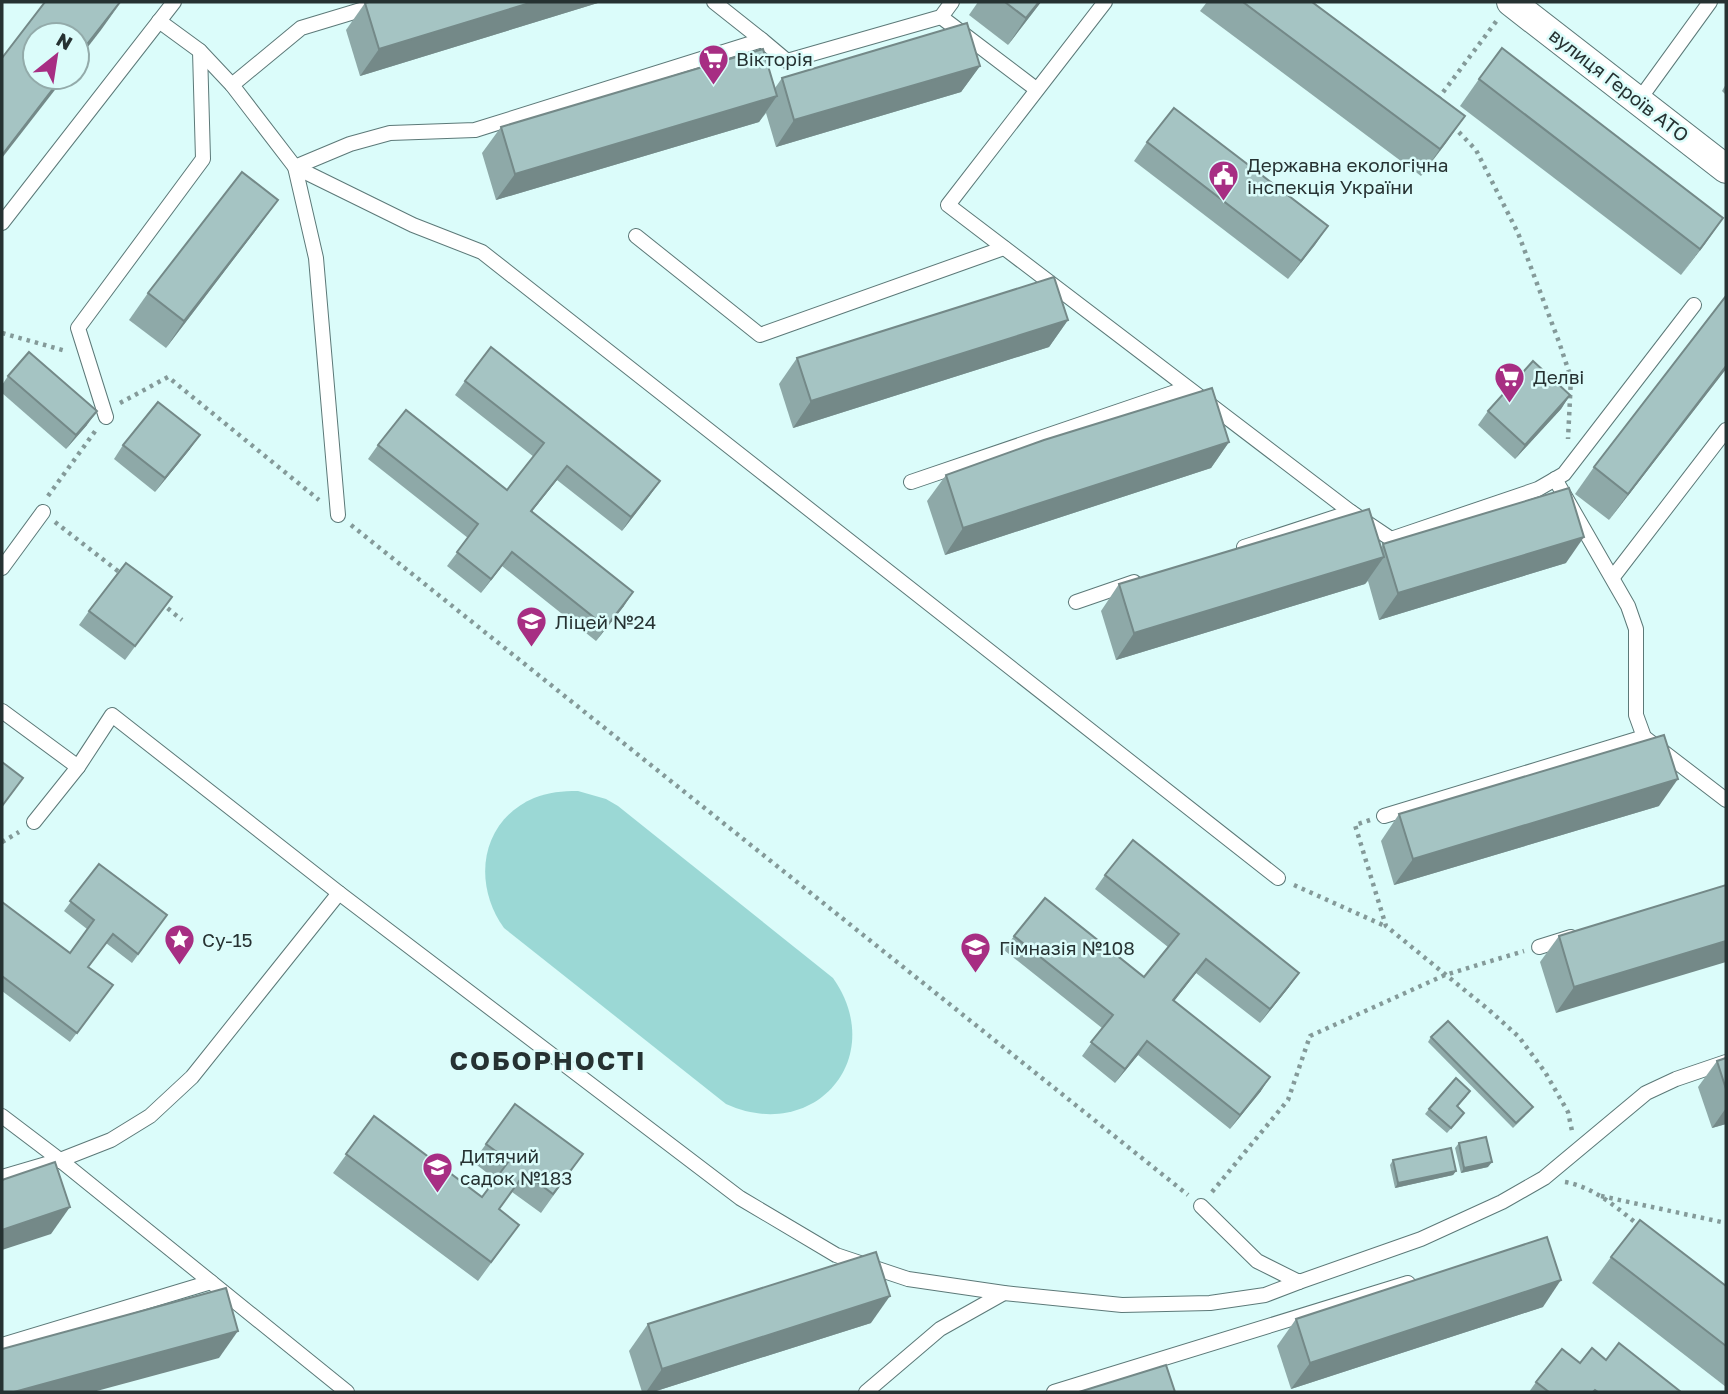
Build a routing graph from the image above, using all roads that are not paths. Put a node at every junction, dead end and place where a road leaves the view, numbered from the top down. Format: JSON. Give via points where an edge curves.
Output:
{"nodes":[{"id":1,"x":174,"y":2,"type":"edge"},
{"id":2,"x":387,"y":2,"type":"edge"},
{"id":3,"x":714,"y":2,"type":"edge"},
{"id":4,"x":952,"y":2,"type":"edge"},
{"id":5,"x":1105,"y":2,"type":"edge"},
{"id":6,"x":1710,"y":2,"type":"edge"},
{"id":7,"x":1507,"y":7,"type":"edge"},
{"id":8,"x":941,"y":17,"type":"junction"},
{"id":9,"x":159,"y":21,"type":"junction"},
{"id":10,"x":762,"y":40,"type":"junction"},
{"id":11,"x":200,"y":51,"type":"junction"},
{"id":12,"x":232,"y":85,"type":"junction"},
{"id":13,"x":1036,"y":89,"type":"junction"},
{"id":14,"x":1639,"y":100,"type":"junction"},
{"id":15,"x":295,"y":167,"type":"junction"},
{"id":16,"x":1726,"y":169,"type":"edge"},
{"id":17,"x":2,"y":223,"type":"edge"},
{"id":18,"x":636,"y":236,"type":"dead end"},
{"id":19,"x":1003,"y":248,"type":"junction"},
{"id":20,"x":1694,"y":305,"type":"dead end"},
{"id":21,"x":1188,"y":388,"type":"junction"},
{"id":22,"x":106,"y":416,"type":"road end"},
{"id":23,"x":1726,"y":430,"type":"edge"},
{"id":24,"x":1555,"y":479,"type":"junction"},
{"id":25,"x":911,"y":482,"type":"dead end"},
{"id":26,"x":43,"y":512,"type":"road end"},
{"id":27,"x":1351,"y":512,"type":"junction"},
{"id":28,"x":338,"y":515,"type":"road end"},
{"id":29,"x":1233,"y":550,"type":"edge"},
{"id":30,"x":2,"y":568,"type":"edge"},
{"id":31,"x":1154,"y":576,"type":"edge"},
{"id":32,"x":1614,"y":577,"type":"junction"},
{"id":33,"x":1076,"y":601,"type":"dead end"},
{"id":34,"x":2,"y":711,"type":"edge"},
{"id":35,"x":1644,"y":737,"type":"junction"},
{"id":36,"x":78,"y":766,"type":"junction"},
{"id":37,"x":1726,"y":800,"type":"edge"},
{"id":38,"x":1384,"y":816,"type":"road end"},
{"id":39,"x":34,"y":822,"type":"dead end"},
{"id":40,"x":1278,"y":878,"type":"road end"},
{"id":41,"x":339,"y":893,"type":"junction"},
{"id":42,"x":1579,"y":934,"type":"edge"},
{"id":43,"x":1539,"y":947,"type":"road end"},
{"id":44,"x":1726,"y":1062,"type":"edge"},
{"id":45,"x":2,"y":1116,"type":"edge"},
{"id":46,"x":60,"y":1160,"type":"junction"},
{"id":47,"x":2,"y":1177,"type":"edge"},
{"id":48,"x":1201,"y":1206,"type":"road end"},
{"id":49,"x":1428,"y":1276,"type":"edge"},
{"id":50,"x":211,"y":1282,"type":"junction"},
{"id":51,"x":1299,"y":1282,"type":"junction"},
{"id":52,"x":1004,"y":1293,"type":"junction"},
{"id":53,"x":2,"y":1345,"type":"edge"},
{"id":54,"x":347,"y":1392,"type":"edge"},
{"id":55,"x":866,"y":1392,"type":"edge"},
{"id":56,"x":1054,"y":1392,"type":"edge"}],
"edges":[{"from":1,"to":9,"type":"lane"},
{"from":2,"to":12,"type":"lane","via":[[302,28]]},
{"from":3,"to":10,"type":"lane"},
{"from":4,"to":8,"type":"lane"},
{"from":5,"to":13,"type":"lane"},
{"from":6,"to":14,"type":"lane"},
{"from":7,"to":14,"type":"street","name":"вулиця Героїв АТО"},
{"from":8,"to":10,"type":"lane","via":[[787,61]]},
{"from":8,"to":13,"type":"lane"},
{"from":9,"to":11,"type":"lane"},
{"from":9,"to":17,"type":"lane"},
{"from":10,"to":15,"type":"lane","via":[[475,130],[390,133]]},
{"from":11,"to":12,"type":"lane"},
{"from":11,"to":22,"type":"lane","via":[[204,159],[78,328]]},
{"from":12,"to":15,"type":"lane"},
{"from":13,"to":19,"type":"lane","via":[[948,205]]},
{"from":14,"to":16,"type":"street","name":"вулиця Героїв АТО"},
{"from":15,"to":28,"type":"lane","via":[[316,258]]},
{"from":15,"to":40,"type":"lane","via":[[413,225],[482,252]]},
{"from":18,"to":19,"type":"lane","via":[[760,335]]},
{"from":19,"to":21,"type":"lane"},
{"from":20,"to":24,"type":"lane","via":[[1564,474]]},
{"from":21,"to":25,"type":"lane"},
{"from":21,"to":27,"type":"lane"},
{"from":23,"to":32,"type":"lane"},
{"from":24,"to":27,"type":"lane","via":[[1538,489],[1391,539]]},
{"from":24,"to":32,"type":"lane"},
{"from":26,"to":30,"type":"lane"},
{"from":27,"to":29,"type":"lane"},
{"from":31,"to":33,"type":"lane"},
{"from":32,"to":35,"type":"lane","via":[[1636,629],[1636,715]]},
{"from":34,"to":36,"type":"lane"},
{"from":35,"to":37,"type":"lane"},
{"from":35,"to":38,"type":"lane"},
{"from":36,"to":39,"type":"lane"},
{"from":36,"to":41,"type":"lane","via":[[112,715]]},
{"from":41,"to":46,"type":"lane","via":[[192,1077],[150,1116],[111,1140]]},
{"from":41,"to":52,"type":"lane","via":[[740,1198],[836,1255],[908,1279]]},
{"from":42,"to":43,"type":"lane"},
{"from":44,"to":51,"type":"lane","via":[[1646,1093],[1544,1178],[1502,1202],[1421,1239]]},
{"from":45,"to":46,"type":"lane"},
{"from":46,"to":47,"type":"lane"},
{"from":46,"to":50,"type":"lane"},
{"from":48,"to":51,"type":"lane","via":[[1258,1261]]},
{"from":49,"to":56,"type":"lane"},
{"from":50,"to":53,"type":"lane"},
{"from":50,"to":54,"type":"lane"},
{"from":51,"to":52,"type":"lane","via":[[1265,1295],[1210,1303],[1122,1305]]},
{"from":52,"to":55,"type":"lane","via":[[940,1329]]}]}
